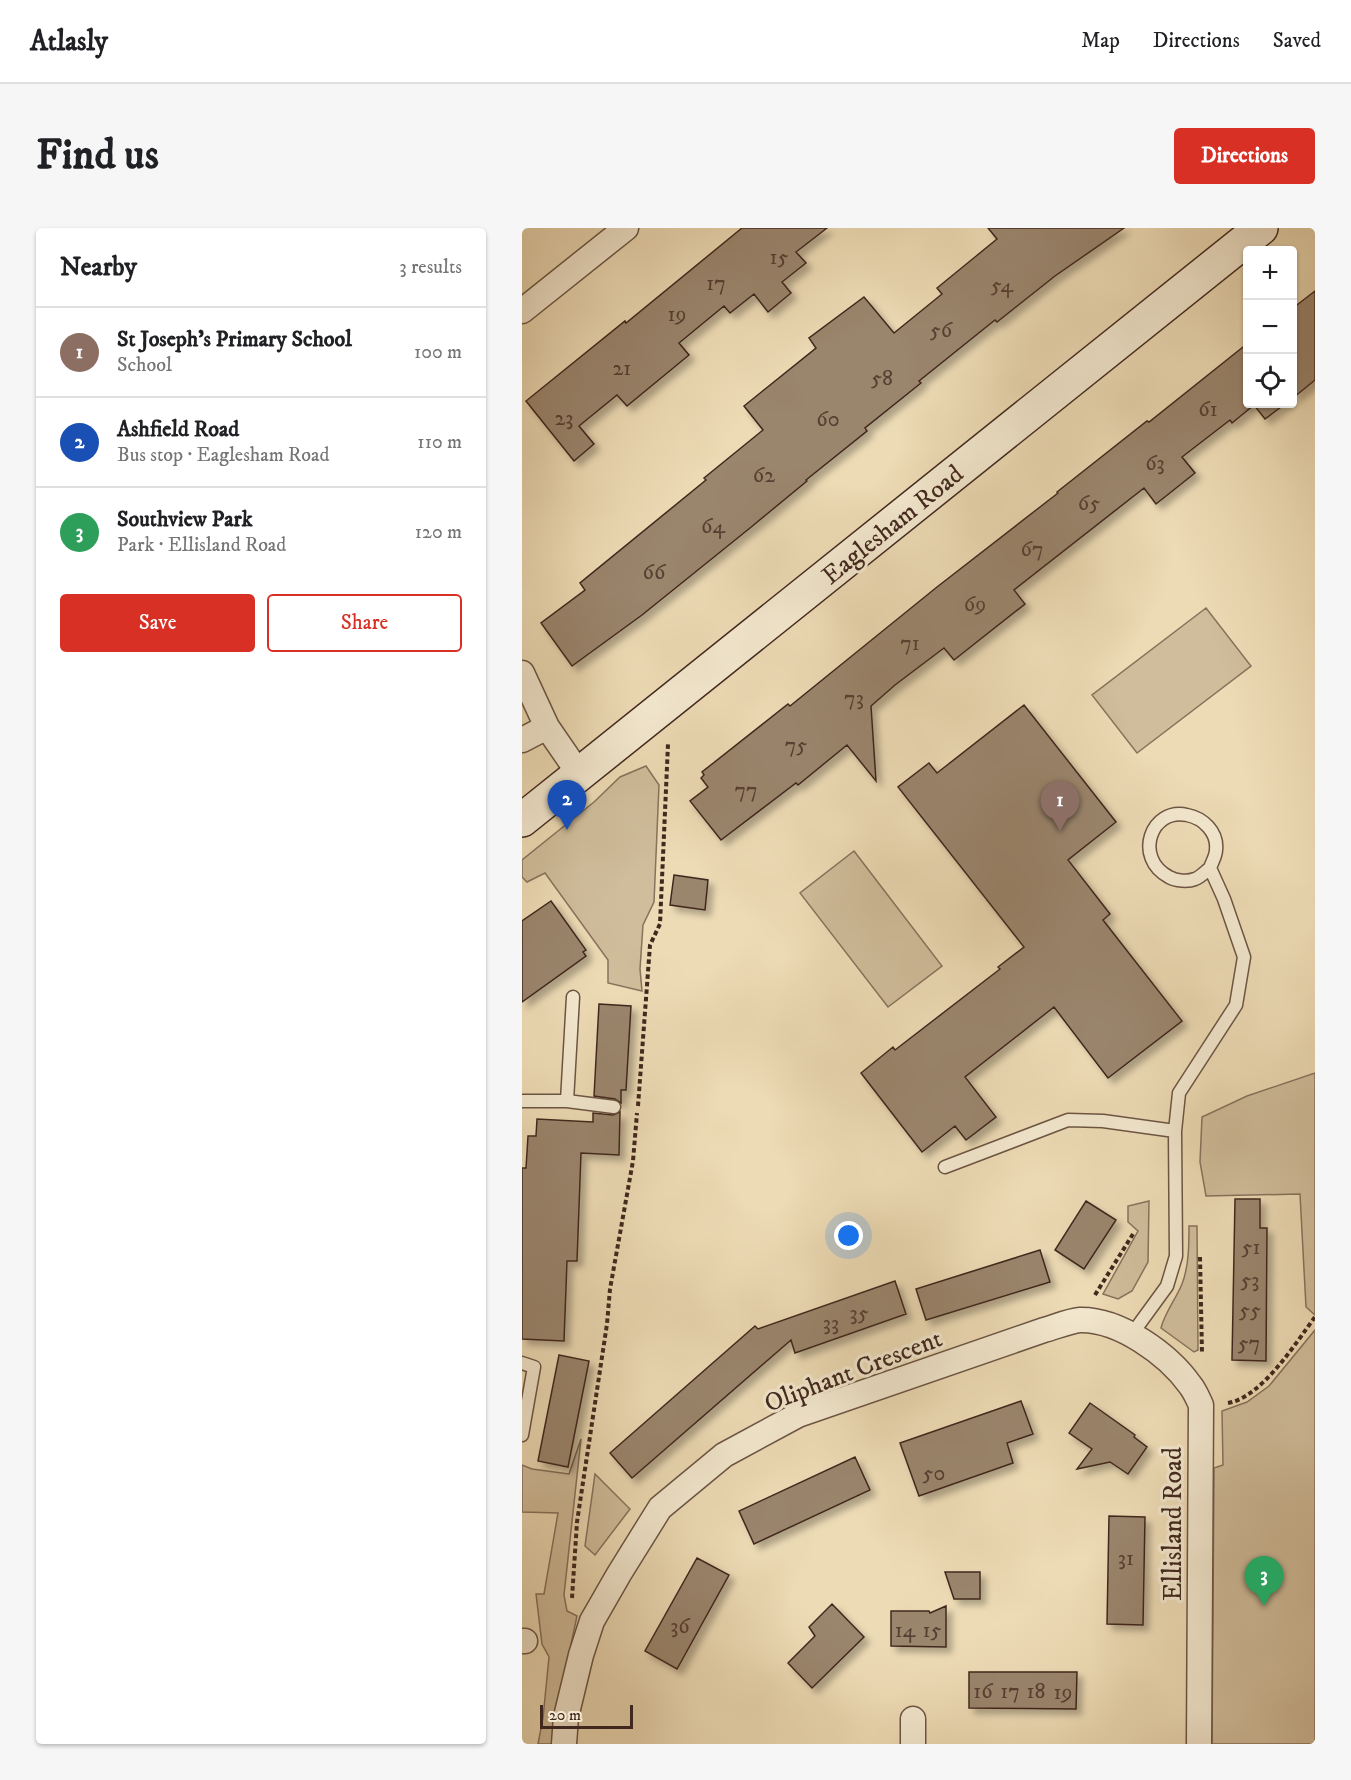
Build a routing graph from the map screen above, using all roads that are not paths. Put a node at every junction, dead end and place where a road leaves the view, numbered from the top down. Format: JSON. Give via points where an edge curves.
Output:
{"nodes":[{"id":1,"x":626,"y":228,"type":"edge"},
{"id":2,"x":1262,"y":228,"type":"edge"},
{"id":3,"x":522,"y":311,"type":"edge"},
{"id":4,"x":522,"y":673,"type":"edge"},
{"id":5,"x":547,"y":727,"type":"junction"},
{"id":6,"x":522,"y":741,"type":"edge"},
{"id":7,"x":580,"y":775,"type":"junction"},
{"id":8,"x":522,"y":820,"type":"edge"},
{"id":9,"x":1210,"y":868,"type":"junction"},
{"id":10,"x":573,"y":998,"type":"dead end"},
{"id":11,"x":522,"y":1101,"type":"edge"},
{"id":12,"x":567,"y":1101,"type":"junction"},
{"id":13,"x":614,"y":1107,"type":"dead end"},
{"id":14,"x":1174,"y":1131,"type":"junction"},
{"id":15,"x":945,"y":1167,"type":"dead end"},
{"id":16,"x":1132,"y":1334,"type":"junction"},
{"id":17,"x":522,"y":1363,"type":"edge"},
{"id":18,"x":522,"y":1435,"type":"edge"},
{"id":19,"x":913,"y":1719,"type":"dead end"},
{"id":20,"x":564,"y":1744,"type":"edge"},
{"id":21,"x":913,"y":1744,"type":"edge"},
{"id":22,"x":1199,"y":1744,"type":"edge"}],
"edges":[{"from":1,"to":3,"type":"street"},
{"from":2,"to":7,"type":"main road","name":"Eaglesham Road"},
{"from":4,"to":5,"type":"street"},
{"from":5,"to":6,"type":"street"},
{"from":5,"to":7,"type":"street"},
{"from":7,"to":8,"type":"main road","name":"Eaglesham Road"},
{"from":9,"to":9,"type":"lane","via":[[1195,879],[1175,881],[1158,872],[1149,855],[1150,836],[1161,820],[1179,813],[1198,817],[1212,831],[1216,850]]},
{"from":9,"to":14,"type":"lane","via":[[1244,957],[1236,1005],[1179,1093]]},
{"from":10,"to":12,"type":"lane"},
{"from":11,"to":12,"type":"lane"},
{"from":12,"to":13,"type":"lane"},
{"from":14,"to":15,"type":"lane","via":[[1068,1120]]},
{"from":14,"to":16,"type":"lane","via":[[1176,1256],[1167,1286]]},
{"from":16,"to":20,"type":"street","name":"Oliphant Crescent","via":[[1105,1323],[1079,1320],[1044,1330],[798,1415],[724,1455],[660,1508],[592,1621],[566,1717]]},
{"from":16,"to":22,"type":"street","name":"Ellisland Road","via":[[1168,1362],[1196,1395]]},
{"from":17,"to":18,"type":"lane","via":[[534,1367]]},
{"from":19,"to":21,"type":"street"}]}
